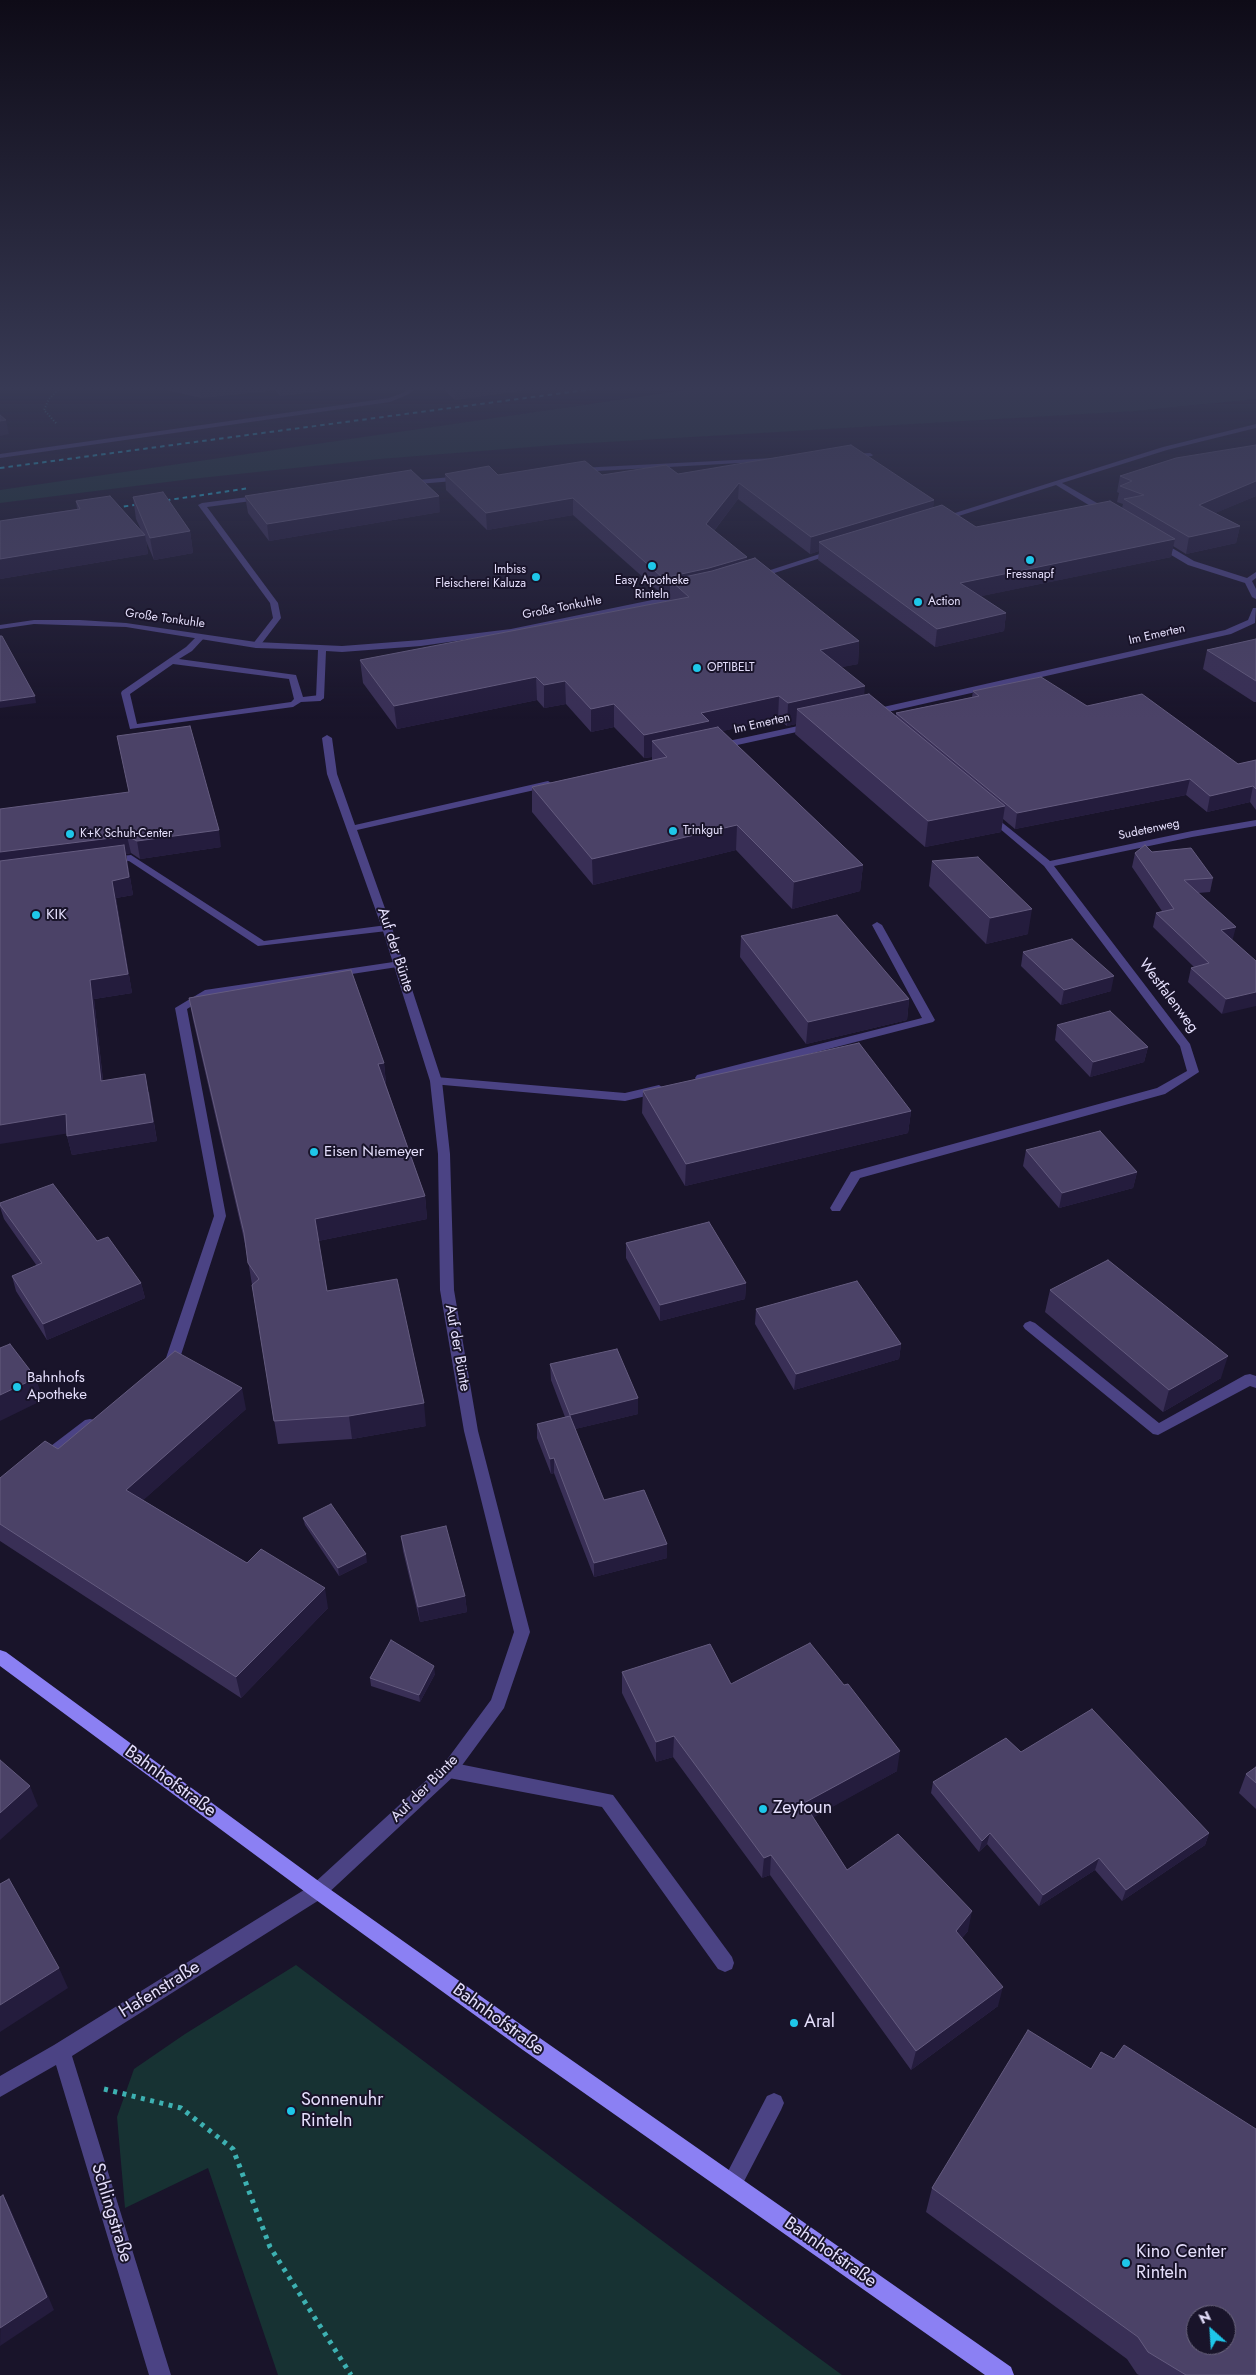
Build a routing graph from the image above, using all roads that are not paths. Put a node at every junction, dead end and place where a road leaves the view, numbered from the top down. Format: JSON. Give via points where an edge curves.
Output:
{"nodes":[{"id":1,"x":258,"y":498,"type":"edge"},
{"id":2,"x":1006,"y":498,"type":"edge"},
{"id":3,"x":1082,"y":498,"type":"edge"},
{"id":4,"x":936,"y":520,"type":"edge"},
{"id":5,"x":1119,"y":520,"type":"edge"},
{"id":6,"x":1151,"y":539,"type":"edge"},
{"id":7,"x":844,"y":549,"type":"edge"},
{"id":8,"x":1256,"y":574,"type":"edge"},
{"id":9,"x":746,"y":579,"type":"edge"},
{"id":10,"x":1248,"y":581,"type":"junction"},
{"id":11,"x":691,"y":593,"type":"edge"},
{"id":12,"x":1256,"y":597,"type":"edge"},
{"id":13,"x":1256,"y":610,"type":"edge"},
{"id":14,"x":0,"y":626,"type":"edge"},
{"id":15,"x":201,"y":637,"type":"junction"},
{"id":16,"x":256,"y":645,"type":"junction"},
{"id":17,"x":322,"y":648,"type":"junction"},
{"id":18,"x":171,"y":661,"type":"junction"},
{"id":19,"x":299,"y":700,"type":"junction"},
{"id":20,"x":868,"y":716,"type":"edge"},
{"id":21,"x":820,"y":724,"type":"edge"},
{"id":22,"x":326,"y":738,"type":"dead end"},
{"id":23,"x":713,"y":748,"type":"edge"},
{"id":24,"x":557,"y":782,"type":"edge"},
{"id":25,"x":982,"y":809,"type":"edge"},
{"id":26,"x":1256,"y":823,"type":"edge"},
{"id":27,"x":353,"y":828,"type":"junction"},
{"id":28,"x":103,"y":861,"type":"edge"},
{"id":29,"x":1048,"y":864,"type":"junction"},
{"id":30,"x":877,"y":924,"type":"dead end"},
{"id":31,"x":388,"y":928,"type":"junction"},
{"id":32,"x":400,"y":964,"type":"junction"},
{"id":33,"x":436,"y":1081,"type":"junction"},
{"id":34,"x":692,"y":1081,"type":"edge"},
{"id":35,"x":672,"y":1086,"type":"edge"},
{"id":36,"x":836,"y":1208,"type":"dead end"},
{"id":37,"x":1030,"y":1326,"type":"dead end"},
{"id":38,"x":156,"y":1373,"type":"edge"},
{"id":39,"x":1256,"y":1384,"type":"edge"},
{"id":40,"x":102,"y":1415,"type":"edge"},
{"id":41,"x":31,"y":1468,"type":"edge"},
{"id":42,"x":0,"y":1656,"type":"edge"},
{"id":43,"x":449,"y":1770,"type":"junction"},
{"id":44,"x":318,"y":1891,"type":"junction"},
{"id":45,"x":726,"y":1963,"type":"dead end"},
{"id":46,"x":60,"y":2052,"type":"junction"},
{"id":47,"x":0,"y":2088,"type":"edge"},
{"id":48,"x":774,"y":2103,"type":"dead end"},
{"id":49,"x":732,"y":2184,"type":"junction"},
{"id":50,"x":160,"y":2375,"type":"edge"},
{"id":51,"x":1003,"y":2375,"type":"edge"}],
"edges":[{"from":1,"to":16,"type":"street","via":[[202,506],[274,603],[277,618]]},
{"from":2,"to":4,"type":"street"},
{"from":3,"to":5,"type":"street"},
{"from":6,"to":10,"type":"street","via":[[1191,564]]},
{"from":7,"to":9,"type":"street"},
{"from":8,"to":10,"type":"street"},
{"from":10,"to":12,"type":"street"},
{"from":11,"to":17,"type":"street","name":"Große Tonkuhle","via":[[511,631],[421,643]]},
{"from":13,"to":20,"type":"street","name":"Im Emerten","via":[[1252,621],[1228,632]]},
{"from":14,"to":15,"type":"street","name":"Große Tonkuhle","via":[[80,622],[126,625]]},
{"from":15,"to":16,"type":"street","name":"Große Tonkuhle"},
{"from":15,"to":18,"type":"street"},
{"from":16,"to":17,"type":"street","name":"Große Tonkuhle"},
{"from":17,"to":19,"type":"street","via":[[320,698]]},
{"from":18,"to":19,"type":"street","via":[[293,676]]},
{"from":18,"to":19,"type":"street","via":[[125,693],[133,727],[292,704]]},
{"from":21,"to":23,"type":"street","name":"Im Emerten"},
{"from":22,"to":27,"type":"street","name":"Auf der Bünte","via":[[332,774]]},
{"from":24,"to":27,"type":"street"},
{"from":25,"to":29,"type":"street","name":"Westfalenweg"},
{"from":26,"to":29,"type":"street","name":"Sudetenweg"},
{"from":27,"to":31,"type":"street","name":"Auf der Bünte"},
{"from":28,"to":31,"type":"street","via":[[131,858],[262,944]]},
{"from":29,"to":36,"type":"street","name":"Westfalenweg","via":[[1186,1046],[1193,1072],[1161,1092],[855,1174]]},
{"from":30,"to":34,"type":"street","via":[[929,1020]]},
{"from":31,"to":32,"type":"street","name":"Auf der Bünte"},
{"from":32,"to":33,"type":"street","name":"Auf der Bünte"},
{"from":32,"to":38,"type":"street","via":[[204,993],[181,1008],[220,1216],[172,1361]]},
{"from":33,"to":35,"type":"street","via":[[625,1098]]},
{"from":33,"to":43,"type":"street","name":"Auf der Bünte","via":[[444,1154],[447,1290],[472,1431],[522,1632],[498,1703]]},
{"from":37,"to":39,"type":"street","via":[[1158,1430],[1250,1379]]},
{"from":40,"to":41,"type":"street"},
{"from":42,"to":44,"type":"main road","name":"Bahnhofstraße"},
{"from":43,"to":44,"type":"street","name":"Auf der Bünte"},
{"from":43,"to":45,"type":"street","via":[[607,1800]]},
{"from":44,"to":46,"type":"street","name":"Hafenstraße"},
{"from":44,"to":49,"type":"main road","name":"Bahnhofstraße"},
{"from":46,"to":47,"type":"street","name":"Hafenstraße"},
{"from":46,"to":50,"type":"street","name":"Schlingstraße"},
{"from":48,"to":49,"type":"street"},
{"from":49,"to":51,"type":"main road","name":"Bahnhofstraße"}]}
